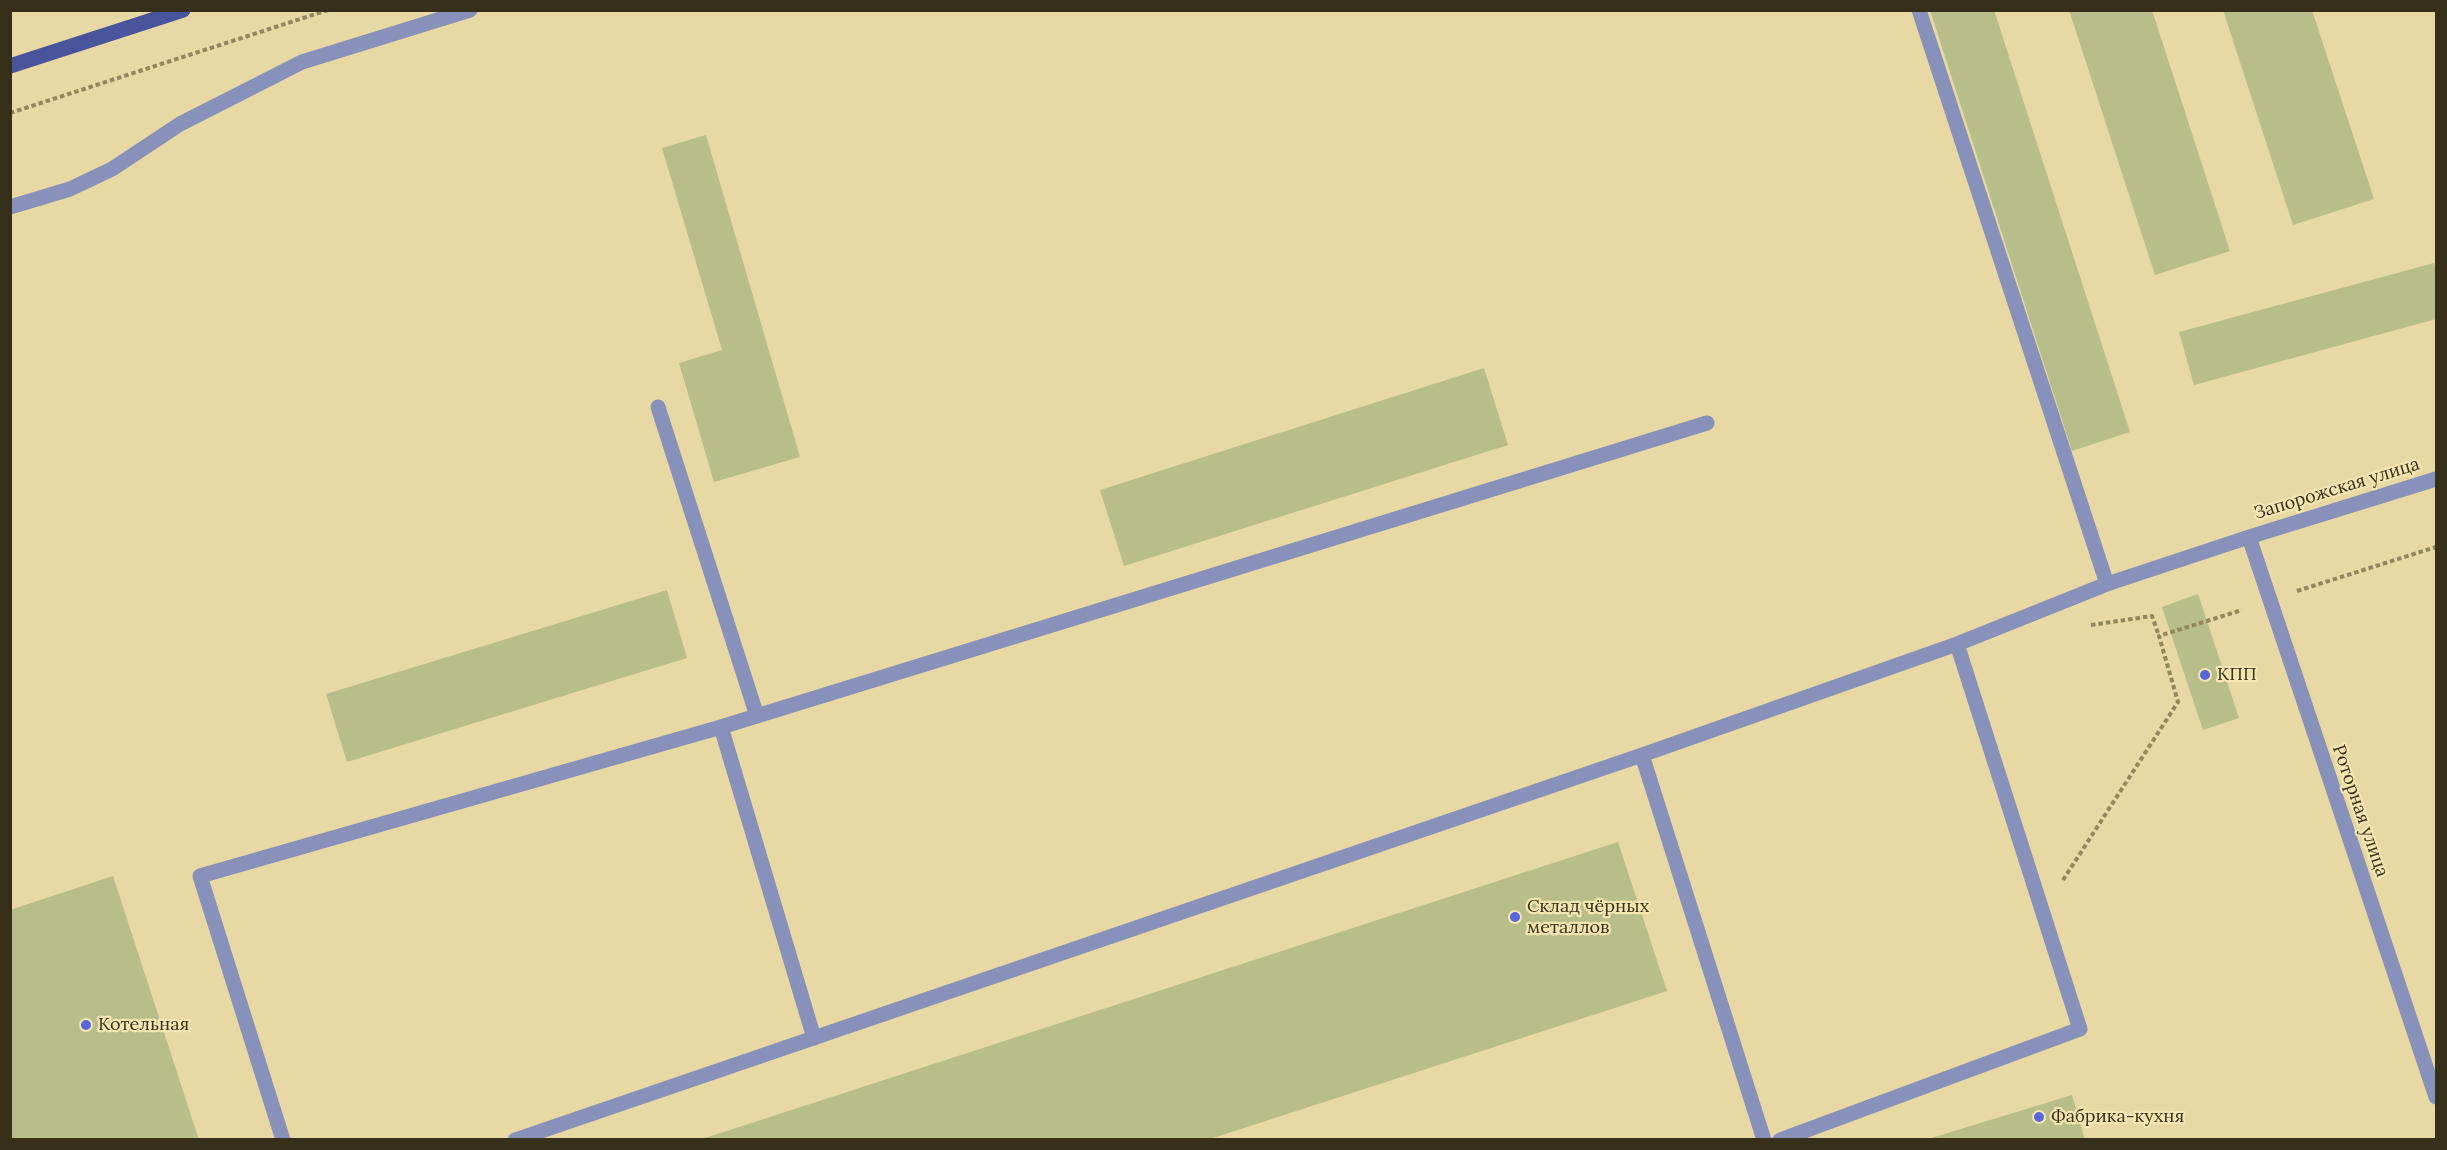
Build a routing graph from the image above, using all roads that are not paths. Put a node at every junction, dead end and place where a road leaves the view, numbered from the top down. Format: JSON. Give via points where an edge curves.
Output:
{"nodes":[{"id":1,"x":183,"y":10,"type":"edge"},
{"id":2,"x":471,"y":10,"type":"edge"},
{"id":3,"x":1919,"y":10,"type":"edge"},
{"id":4,"x":10,"y":66,"type":"edge"},
{"id":5,"x":10,"y":207,"type":"edge"},
{"id":6,"x":657,"y":407,"type":"dead end"},
{"id":7,"x":1707,"y":423,"type":"dead end"},
{"id":8,"x":2436,"y":479,"type":"edge"},
{"id":9,"x":2249,"y":537,"type":"junction"},
{"id":10,"x":2107,"y":584,"type":"junction"},
{"id":11,"x":1957,"y":644,"type":"junction"},
{"id":12,"x":757,"y":716,"type":"junction"},
{"id":13,"x":721,"y":727,"type":"junction"},
{"id":14,"x":1642,"y":755,"type":"junction"},
{"id":15,"x":814,"y":1038,"type":"junction"},
{"id":16,"x":2436,"y":1097,"type":"edge"},
{"id":17,"x":283,"y":1140,"type":"edge"},
{"id":18,"x":515,"y":1140,"type":"edge"},
{"id":19,"x":1764,"y":1140,"type":"edge"},
{"id":20,"x":1780,"y":1140,"type":"edge"}],
"edges":[{"from":1,"to":4,"type":"main road"},
{"from":2,"to":5,"type":"street","via":[[302,62],[180,124],[112,169],[62,192]]},
{"from":3,"to":10,"type":"street"},
{"from":6,"to":12,"type":"street"},
{"from":7,"to":12,"type":"street"},
{"from":8,"to":9,"type":"street","name":"Запорожская улица"},
{"from":9,"to":10,"type":"street","name":"Запорожская улица"},
{"from":9,"to":16,"type":"street","name":"Роторная улица"},
{"from":10,"to":11,"type":"street","name":"Запорожская улица"},
{"from":11,"to":14,"type":"street","name":"Запорожская улица"},
{"from":11,"to":20,"type":"street","via":[[2080,1029]]},
{"from":12,"to":13,"type":"street"},
{"from":13,"to":15,"type":"street"},
{"from":13,"to":17,"type":"street","via":[[200,876]]},
{"from":14,"to":15,"type":"street","name":"Запорожская улица"},
{"from":14,"to":19,"type":"street"},
{"from":15,"to":18,"type":"street","name":"Запорожская улица"}]}
